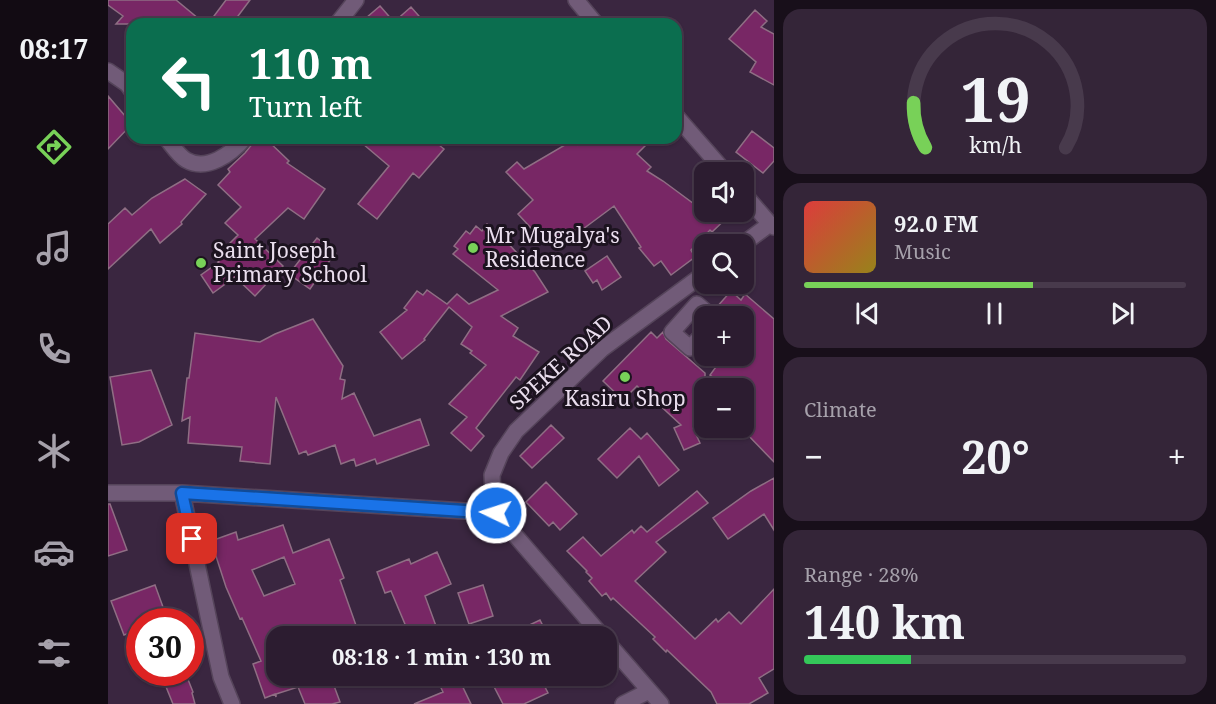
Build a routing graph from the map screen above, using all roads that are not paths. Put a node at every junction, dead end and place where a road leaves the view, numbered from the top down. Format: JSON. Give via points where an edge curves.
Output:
{"nodes":[{"id":1,"x":356,"y":0,"type":"edge"},
{"id":2,"x":576,"y":0,"type":"edge"},
{"id":3,"x":342,"y":18,"type":"edge"},
{"id":4,"x":591,"y":18,"type":"edge"},
{"id":5,"x":108,"y":70,"type":"edge"},
{"id":6,"x":126,"y":83,"type":"edge"},
{"id":7,"x":682,"y":123,"type":"edge"},
{"id":8,"x":171,"y":144,"type":"edge"},
{"id":9,"x":240,"y":144,"type":"edge"},
{"id":10,"x":716,"y":162,"type":"edge"},
{"id":11,"x":754,"y":205,"type":"edge"},
{"id":12,"x":772,"y":226,"type":"edge"},
{"id":13,"x":754,"y":237,"type":"edge"},
{"id":14,"x":694,"y":281,"type":"edge"},
{"id":15,"x":694,"y":308,"type":"edge"},
{"id":16,"x":694,"y":344,"type":"edge"},
{"id":17,"x":182,"y":493,"type":"junction"},
{"id":18,"x":108,"y":494,"type":"edge"},
{"id":19,"x":496,"y":513,"type":"junction"},
{"id":20,"x":593,"y":626,"type":"edge"},
{"id":21,"x":617,"y":654,"type":"edge"},
{"id":22,"x":650,"y":691,"type":"junction"},
{"id":23,"x":232,"y":704,"type":"edge"},
{"id":24,"x":623,"y":704,"type":"edge"},
{"id":25,"x":661,"y":704,"type":"edge"}],
"edges":[{"from":1,"to":3,"type":"street"},
{"from":2,"to":4,"type":"street"},
{"from":5,"to":6,"type":"street"},
{"from":7,"to":10,"type":"street"},
{"from":8,"to":9,"type":"street","via":[[183,159],[197,164],[212,163]]},
{"from":11,"to":12,"type":"street"},
{"from":12,"to":13,"type":"street"},
{"from":14,"to":19,"type":"street","name":"SPEKE ROAD","via":[[602,349],[516,431],[492,475]]},
{"from":15,"to":16,"type":"street","via":[[672,332],[690,348]]},
{"from":17,"to":18,"type":"street"},
{"from":17,"to":19,"type":"street"},
{"from":17,"to":23,"type":"street","via":[[221,677]]},
{"from":19,"to":20,"type":"street"},
{"from":21,"to":22,"type":"street"},
{"from":22,"to":24,"type":"street"},
{"from":22,"to":25,"type":"street"}]}
